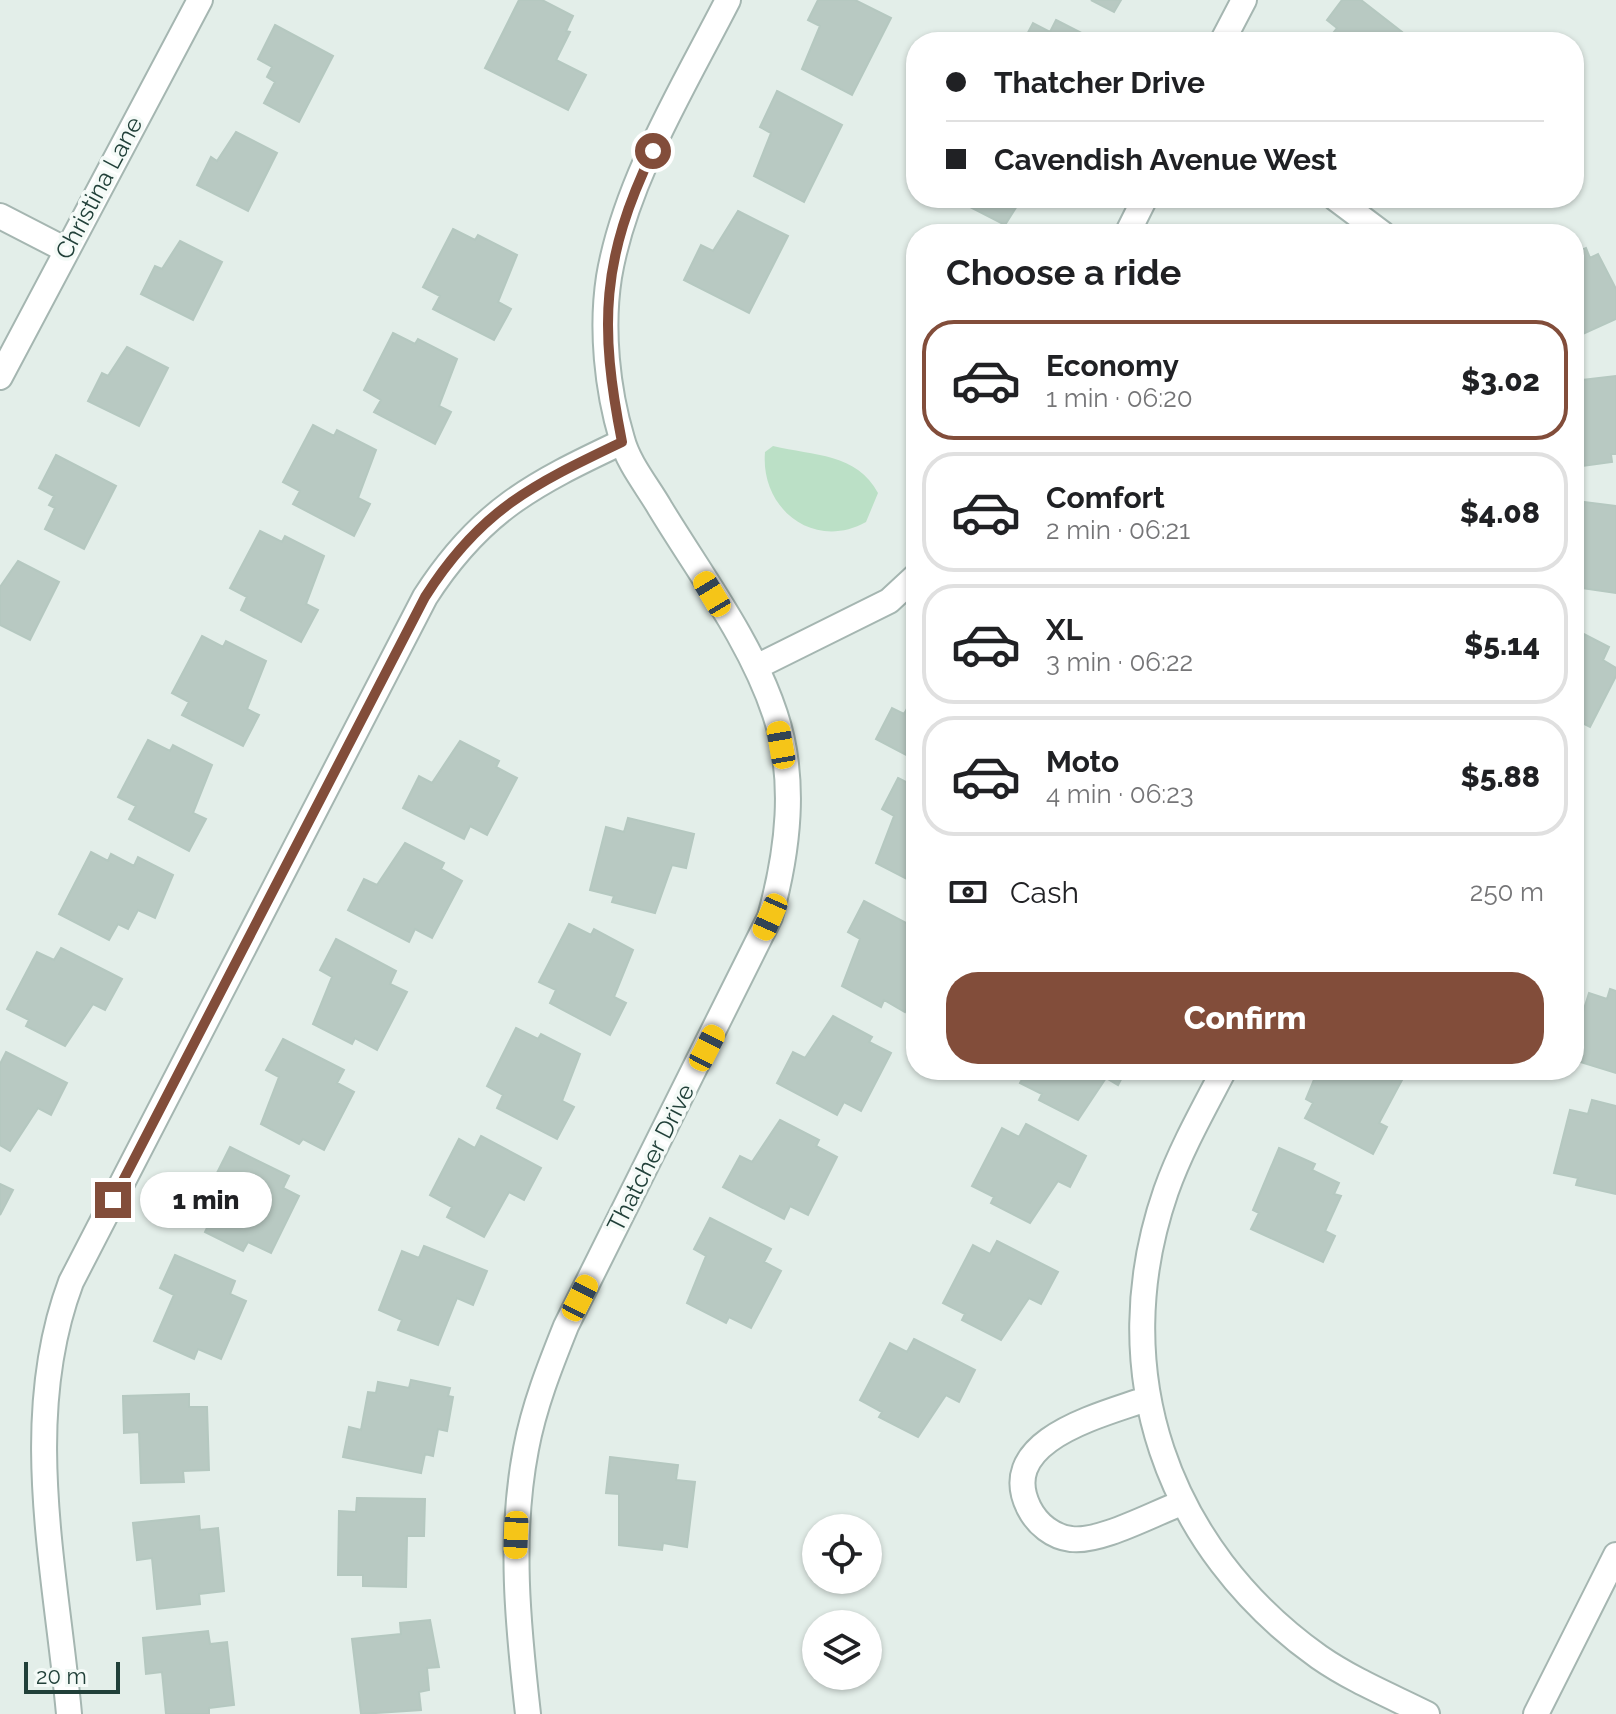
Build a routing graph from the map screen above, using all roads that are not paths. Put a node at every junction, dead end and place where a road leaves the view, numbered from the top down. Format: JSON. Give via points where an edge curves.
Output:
{"nodes":[{"id":1,"x":200,"y":0,"type":"edge"},
{"id":2,"x":728,"y":0,"type":"edge"},
{"id":3,"x":1244,"y":0,"type":"edge"},
{"id":4,"x":1227,"y":32,"type":"edge"},
{"id":5,"x":1348,"y":208,"type":"edge"},
{"id":6,"x":0,"y":216,"type":"edge"},
{"id":7,"x":1370,"y":224,"type":"edge"},
{"id":8,"x":66,"y":250,"type":"junction"},
{"id":9,"x":0,"y":377,"type":"edge"},
{"id":10,"x":622,"y":442,"type":"junction"},
{"id":11,"x":906,"y":585,"type":"edge"},
{"id":12,"x":756,"y":667,"type":"junction"},
{"id":13,"x":1219,"y":1080,"type":"edge"},
{"id":14,"x":1146,"y":1399,"type":"junction"},
{"id":15,"x":1182,"y":1503,"type":"junction"},
{"id":16,"x":1616,"y":1555,"type":"edge"},
{"id":17,"x":69,"y":1714,"type":"edge"},
{"id":18,"x":528,"y":1714,"type":"edge"},
{"id":19,"x":1427,"y":1714,"type":"edge"},
{"id":20,"x":1536,"y":1714,"type":"edge"}],
"edges":[{"from":1,"to":8,"type":"street","name":"Christina Lane"},
{"from":2,"to":10,"type":"street","name":"Thatcher Drive","via":[[618,232],[606,326]]},
{"from":3,"to":4,"type":"street"},
{"from":5,"to":7,"type":"street"},
{"from":6,"to":8,"type":"street"},
{"from":8,"to":9,"type":"street","name":"Christina Lane"},
{"from":10,"to":12,"type":"street","name":"Thatcher Drive"},
{"from":10,"to":17,"type":"street","via":[[540,481],[489,517],[450,557],[71,1282],[55,1323],[42,1409]]},
{"from":11,"to":12,"type":"street","via":[[889,601]]},
{"from":12,"to":18,"type":"street","name":"Thatcher Drive","via":[[776,716],[786,773],[789,827],[783,871],[749,965],[566,1326],[542,1386],[517,1506],[515,1564]]},
{"from":13,"to":14,"type":"street","via":[[1176,1165],[1157,1222],[1142,1304]]},
{"from":14,"to":15,"type":"street"},
{"from":14,"to":15,"type":"street","via":[[1050,1438],[1026,1464],[1023,1493],[1040,1524],[1071,1539],[1090,1538]]},
{"from":15,"to":19,"type":"street","via":[[1211,1551],[1275,1622],[1322,1659]]},
{"from":16,"to":20,"type":"street"}]}
